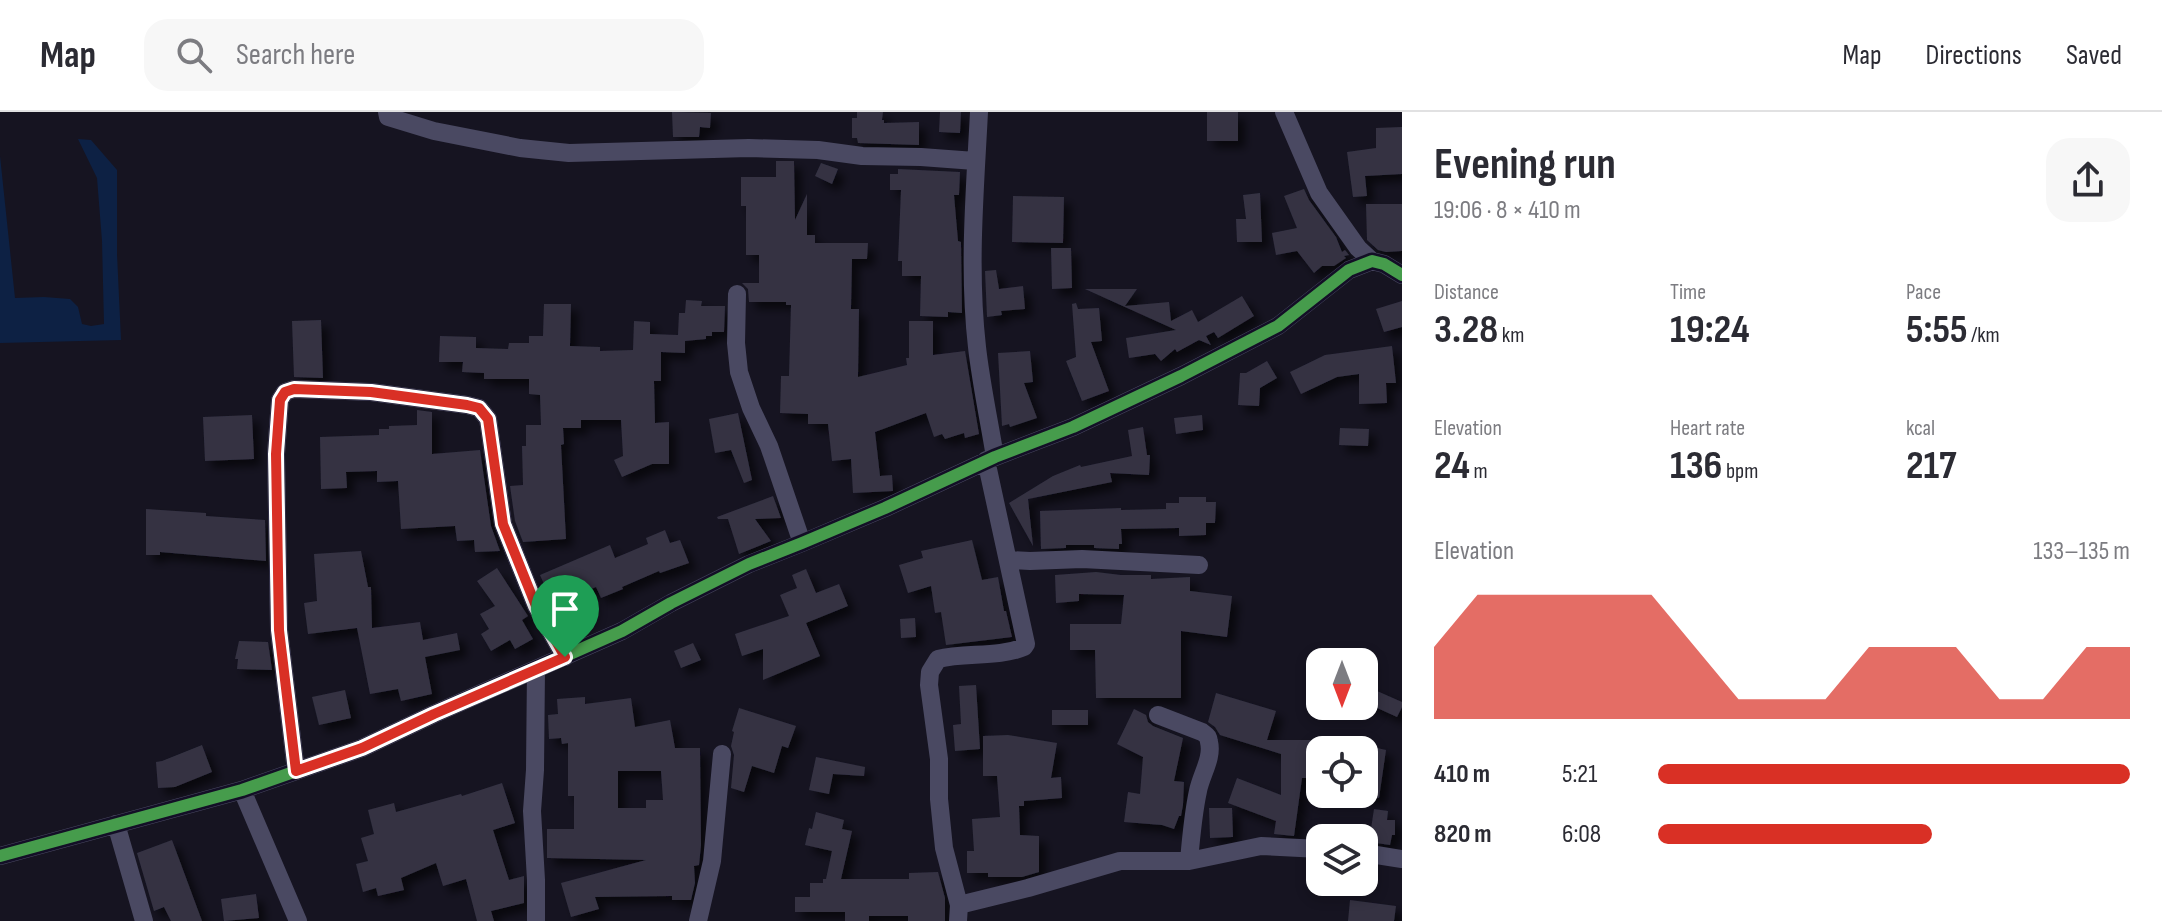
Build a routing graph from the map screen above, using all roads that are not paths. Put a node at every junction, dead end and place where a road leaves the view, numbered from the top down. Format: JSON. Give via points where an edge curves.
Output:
{"nodes":[{"id":1,"x":387,"y":112,"type":"edge"},
{"id":2,"x":979,"y":112,"type":"edge"},
{"id":3,"x":1284,"y":112,"type":"edge"},
{"id":4,"x":975,"y":161,"type":"junction"},
{"id":5,"x":1372,"y":261,"type":"junction"},
{"id":6,"x":1402,"y":275,"type":"edge"},
{"id":7,"x":737,"y":294,"type":"dead end"},
{"id":8,"x":990,"y":458,"type":"junction"},
{"id":9,"x":802,"y":543,"type":"junction"},
{"id":10,"x":1008,"y":560,"type":"junction"},
{"id":11,"x":1199,"y":565,"type":"dead end"},
{"id":12,"x":565,"y":657,"type":"junction"},
{"id":13,"x":536,"y":669,"type":"junction"},
{"id":14,"x":1158,"y":715,"type":"dead end"},
{"id":15,"x":722,"y":754,"type":"dead end"},
{"id":16,"x":296,"y":771,"type":"junction"},
{"id":17,"x":242,"y":790,"type":"junction"},
{"id":18,"x":116,"y":824,"type":"junction"},
{"id":19,"x":1306,"y":848,"type":"edge"},
{"id":20,"x":1378,"y":855,"type":"edge"},
{"id":21,"x":0,"y":856,"type":"edge"},
{"id":22,"x":1402,"y":859,"type":"edge"},
{"id":23,"x":1189,"y":861,"type":"junction"},
{"id":24,"x":959,"y":913,"type":"edge"},
{"id":25,"x":144,"y":921,"type":"edge"},
{"id":26,"x":298,"y":921,"type":"edge"},
{"id":27,"x":536,"y":921,"type":"edge"},
{"id":28,"x":698,"y":921,"type":"edge"}],
"edges":[{"from":1,"to":4,"type":"street","via":[[388,117],[434,131],[569,153],[749,148]]},
{"from":2,"to":4,"type":"street"},
{"from":3,"to":5,"type":"street","via":[[1319,193]]},
{"from":4,"to":8,"type":"street","via":[[973,299]]},
{"from":5,"to":6,"type":"street"},
{"from":5,"to":8,"type":"street","via":[[1349,270],[1278,326],[1245,344],[1073,427]]},
{"from":7,"to":9,"type":"street","via":[[739,372]]},
{"from":8,"to":9,"type":"street"},
{"from":8,"to":10,"type":"street"},
{"from":9,"to":12,"type":"street","via":[[736,570]]},
{"from":10,"to":11,"type":"street"},
{"from":10,"to":24,"type":"street","via":[[1024,647],[938,659],[930,672],[944,848]]},
{"from":12,"to":13,"type":"street"},
{"from":12,"to":16,"type":"street","via":[[536,606],[503,524],[488,419],[479,408],[371,392],[285,392],[276,454],[279,617]]},
{"from":13,"to":16,"type":"street","via":[[362,748]]},
{"from":13,"to":27,"type":"street"},
{"from":14,"to":23,"type":"street","via":[[1202,732],[1210,744]]},
{"from":15,"to":28,"type":"street","via":[[712,861]]},
{"from":16,"to":17,"type":"street"},
{"from":17,"to":18,"type":"street"},
{"from":17,"to":26,"type":"street"},
{"from":18,"to":21,"type":"street"},
{"from":18,"to":25,"type":"street"},
{"from":19,"to":23,"type":"street","via":[[1261,846]]},
{"from":20,"to":22,"type":"street"},
{"from":23,"to":24,"type":"street","via":[[1120,861]]}]}
